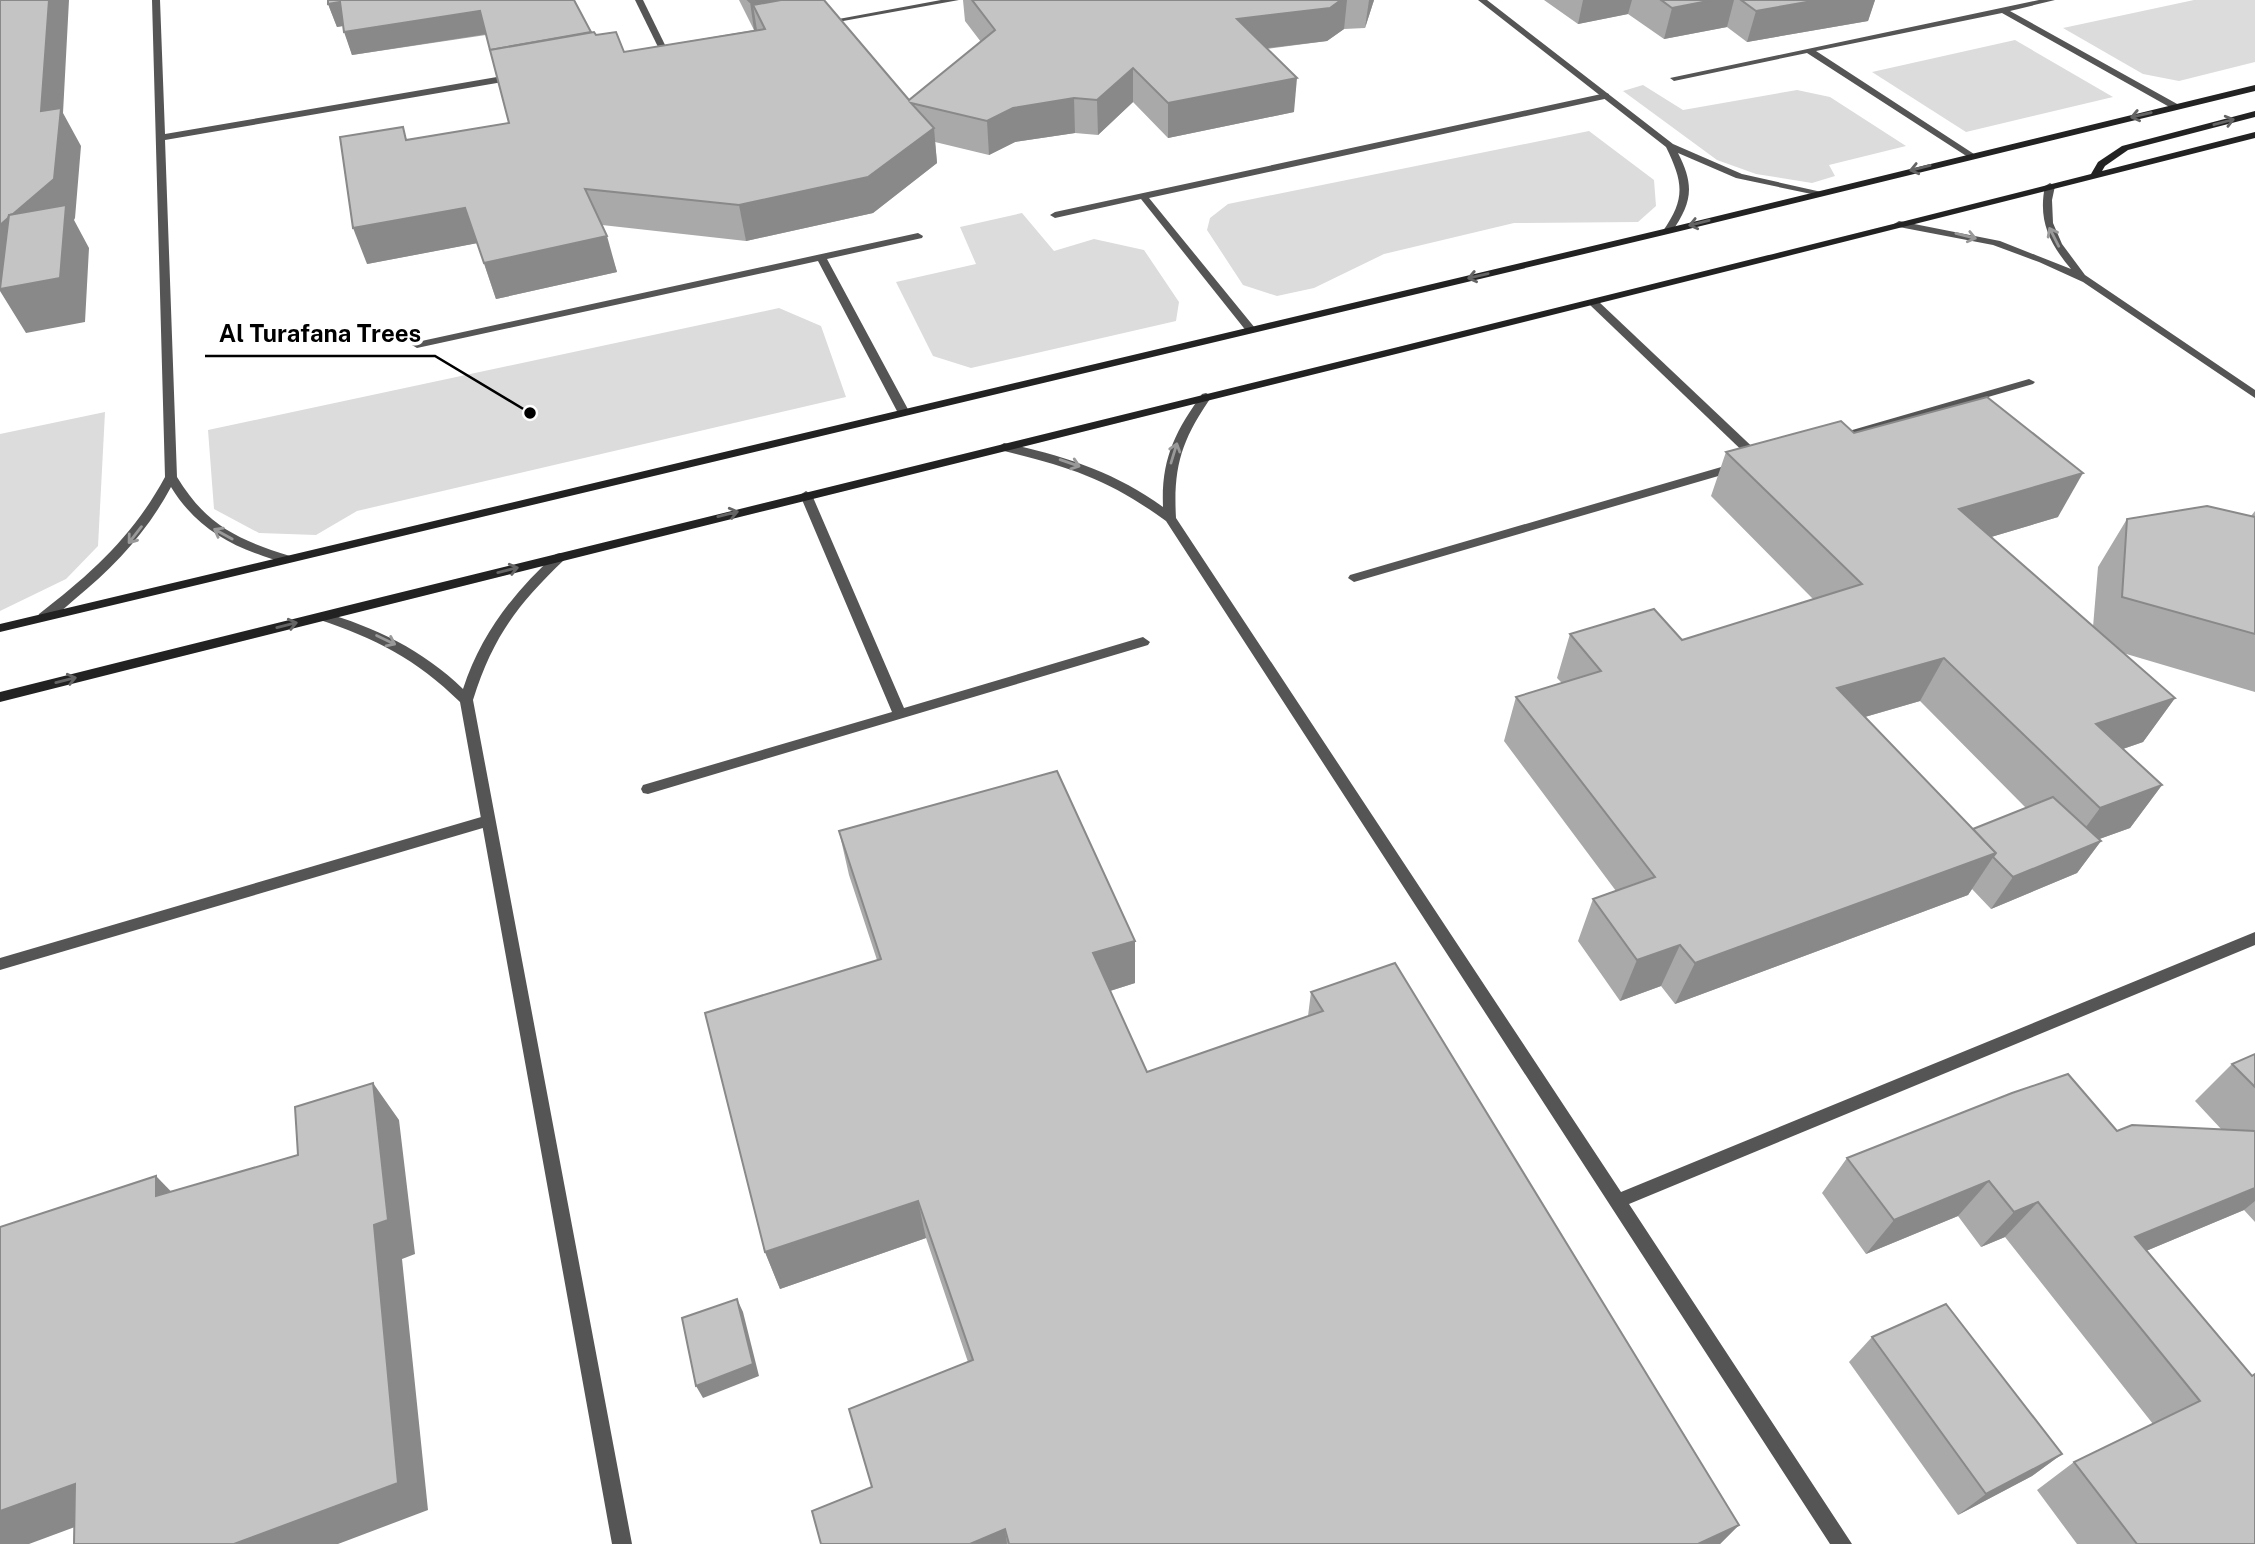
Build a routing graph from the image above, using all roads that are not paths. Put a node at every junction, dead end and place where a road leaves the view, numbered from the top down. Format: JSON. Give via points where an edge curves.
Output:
{"nodes":[{"id":1,"x":156,"y":0,"type":"edge"},
{"id":2,"x":639,"y":0,"type":"edge"},
{"id":3,"x":955,"y":0,"type":"edge"},
{"id":4,"x":1482,"y":0,"type":"edge"},
{"id":5,"x":2051,"y":0,"type":"edge"},
{"id":6,"x":2003,"y":10,"type":"junction"},
{"id":7,"x":809,"y":25,"type":"edge"},
{"id":8,"x":677,"y":48,"type":"edge"},
{"id":9,"x":664,"y":51,"type":"junction"},
{"id":10,"x":1808,"y":51,"type":"junction"},
{"id":11,"x":650,"y":53,"type":"edge"},
{"id":12,"x":528,"y":74,"type":"edge"},
{"id":13,"x":1674,"y":78,"type":"dead end"},
{"id":14,"x":2255,"y":88,"type":"edge"},
{"id":15,"x":1606,"y":96,"type":"junction"},
{"id":16,"x":2176,"y":107,"type":"junction"},
{"id":17,"x":2255,"y":114,"type":"edge"},
{"id":18,"x":2255,"y":135,"type":"edge"},
{"id":19,"x":160,"y":138,"type":"junction"},
{"id":20,"x":1670,"y":146,"type":"junction"},
{"id":21,"x":1971,"y":156,"type":"junction"},
{"id":22,"x":2096,"y":174,"type":"junction"},
{"id":23,"x":2050,"y":186,"type":"junction"},
{"id":24,"x":1821,"y":192,"type":"junction"},
{"id":25,"x":1143,"y":196,"type":"junction"},
{"id":26,"x":1055,"y":215,"type":"dead end"},
{"id":27,"x":1899,"y":225,"type":"junction"},
{"id":28,"x":1668,"y":231,"type":"junction"},
{"id":29,"x":918,"y":236,"type":"dead end"},
{"id":30,"x":821,"y":259,"type":"junction"},
{"id":31,"x":2087,"y":280,"type":"junction"},
{"id":32,"x":1594,"y":303,"type":"junction"},
{"id":33,"x":1251,"y":330,"type":"junction"},
{"id":34,"x":417,"y":345,"type":"dead end"},
{"id":35,"x":2029,"y":382,"type":"dead end"},
{"id":36,"x":2255,"y":395,"type":"edge"},
{"id":37,"x":1206,"y":396,"type":"junction"},
{"id":38,"x":904,"y":413,"type":"junction"},
{"id":39,"x":1824,"y":441,"type":"edge"},
{"id":40,"x":1004,"y":447,"type":"junction"},
{"id":41,"x":1772,"y":456,"type":"edge"},
{"id":42,"x":1759,"y":460,"type":"junction"},
{"id":43,"x":171,"y":477,"type":"junction"},
{"id":44,"x":806,"y":495,"type":"junction"},
{"id":45,"x":1170,"y":518,"type":"junction"},
{"id":46,"x":560,"y":557,"type":"junction"},
{"id":47,"x":286,"y":559,"type":"junction"},
{"id":48,"x":1354,"y":578,"type":"dead end"},
{"id":49,"x":322,"y":616,"type":"junction"},
{"id":50,"x":44,"y":617,"type":"junction"},
{"id":51,"x":0,"y":628,"type":"edge"},
{"id":52,"x":1143,"y":642,"type":"dead end"},
{"id":53,"x":0,"y":697,"type":"edge"},
{"id":54,"x":466,"y":700,"type":"junction"},
{"id":55,"x":900,"y":714,"type":"junction"},
{"id":56,"x":648,"y":789,"type":"dead end"},
{"id":57,"x":488,"y":821,"type":"junction"},
{"id":58,"x":2255,"y":938,"type":"edge"},
{"id":59,"x":0,"y":964,"type":"edge"},
{"id":60,"x":1618,"y":1201,"type":"junction"},
{"id":61,"x":622,"y":1544,"type":"edge"},
{"id":62,"x":1842,"y":1544,"type":"edge"}],
"edges":[{"from":1,"to":19,"type":"street"},
{"from":2,"to":9,"type":"street"},
{"from":3,"to":7,"type":"street"},
{"from":4,"to":15,"type":"street"},
{"from":5,"to":6,"type":"street"},
{"from":6,"to":10,"type":"street"},
{"from":6,"to":16,"type":"street"},
{"from":8,"to":9,"type":"street"},
{"from":9,"to":11,"type":"street"},
{"from":10,"to":13,"type":"street"},
{"from":10,"to":21,"type":"street"},
{"from":12,"to":19,"type":"street"},
{"from":14,"to":16,"type":"main road"},
{"from":15,"to":20,"type":"street"},
{"from":15,"to":25,"type":"street"},
{"from":16,"to":21,"type":"main road","one_way":true},
{"from":22,"to":17,"type":"main road","one_way":true,"via":[[2101,164],[2124,148]]},
{"from":18,"to":22,"type":"main road"},
{"from":19,"to":43,"type":"street"},
{"from":20,"to":24,"type":"street","via":[[1740,176]]},
{"from":20,"to":28,"type":"street","via":[[1687,190],[1683,212]]},
{"from":21,"to":24,"type":"main road","one_way":true},
{"from":22,"to":23,"type":"main road"},
{"from":23,"to":27,"type":"main road"},
{"from":31,"to":23,"type":"street","one_way":true,"via":[[2063,254],[2049,229],[2044,206]]},
{"from":24,"to":28,"type":"main road","one_way":true},
{"from":25,"to":26,"type":"street"},
{"from":25,"to":33,"type":"street"},
{"from":27,"to":31,"type":"street","one_way":true,"via":[[1996,243]]},
{"from":27,"to":32,"type":"main road"},
{"from":28,"to":33,"type":"main road","one_way":true},
{"from":29,"to":30,"type":"street"},
{"from":30,"to":34,"type":"street"},
{"from":30,"to":38,"type":"street"},
{"from":31,"to":36,"type":"street"},
{"from":32,"to":37,"type":"main road"},
{"from":32,"to":42,"type":"street"},
{"from":33,"to":38,"type":"main road"},
{"from":35,"to":39,"type":"street"},
{"from":37,"to":40,"type":"main road"},
{"from":45,"to":37,"type":"street","one_way":true,"via":[[1168,484],[1173,452],[1186,423]]},
{"from":38,"to":47,"type":"main road"},
{"from":40,"to":44,"type":"main road"},
{"from":40,"to":45,"type":"street","one_way":true,"via":[[1096,471],[1136,492]]},
{"from":41,"to":42,"type":"street"},
{"from":42,"to":48,"type":"street"},
{"from":47,"to":43,"type":"street","one_way":true,"via":[[244,546],[210,527],[185,504]]},
{"from":43,"to":50,"type":"street","one_way":true,"via":[[154,511],[126,547]]},
{"from":46,"to":44,"type":"main road","one_way":true},
{"from":44,"to":55,"type":"street"},
{"from":45,"to":60,"type":"street"},
{"from":49,"to":46,"type":"main road","one_way":true},
{"from":46,"to":54,"type":"street","via":[[526,587],[498,622],[478,660]]},
{"from":47,"to":50,"type":"main road"},
{"from":53,"to":49,"type":"main road","one_way":true},
{"from":49,"to":54,"type":"street","one_way":true,"via":[[404,648]]},
{"from":50,"to":51,"type":"main road"},
{"from":52,"to":55,"type":"street"},
{"from":54,"to":57,"type":"street"},
{"from":55,"to":56,"type":"street"},
{"from":57,"to":59,"type":"street"},
{"from":57,"to":61,"type":"street"},
{"from":58,"to":60,"type":"street"},
{"from":60,"to":62,"type":"street"}]}
